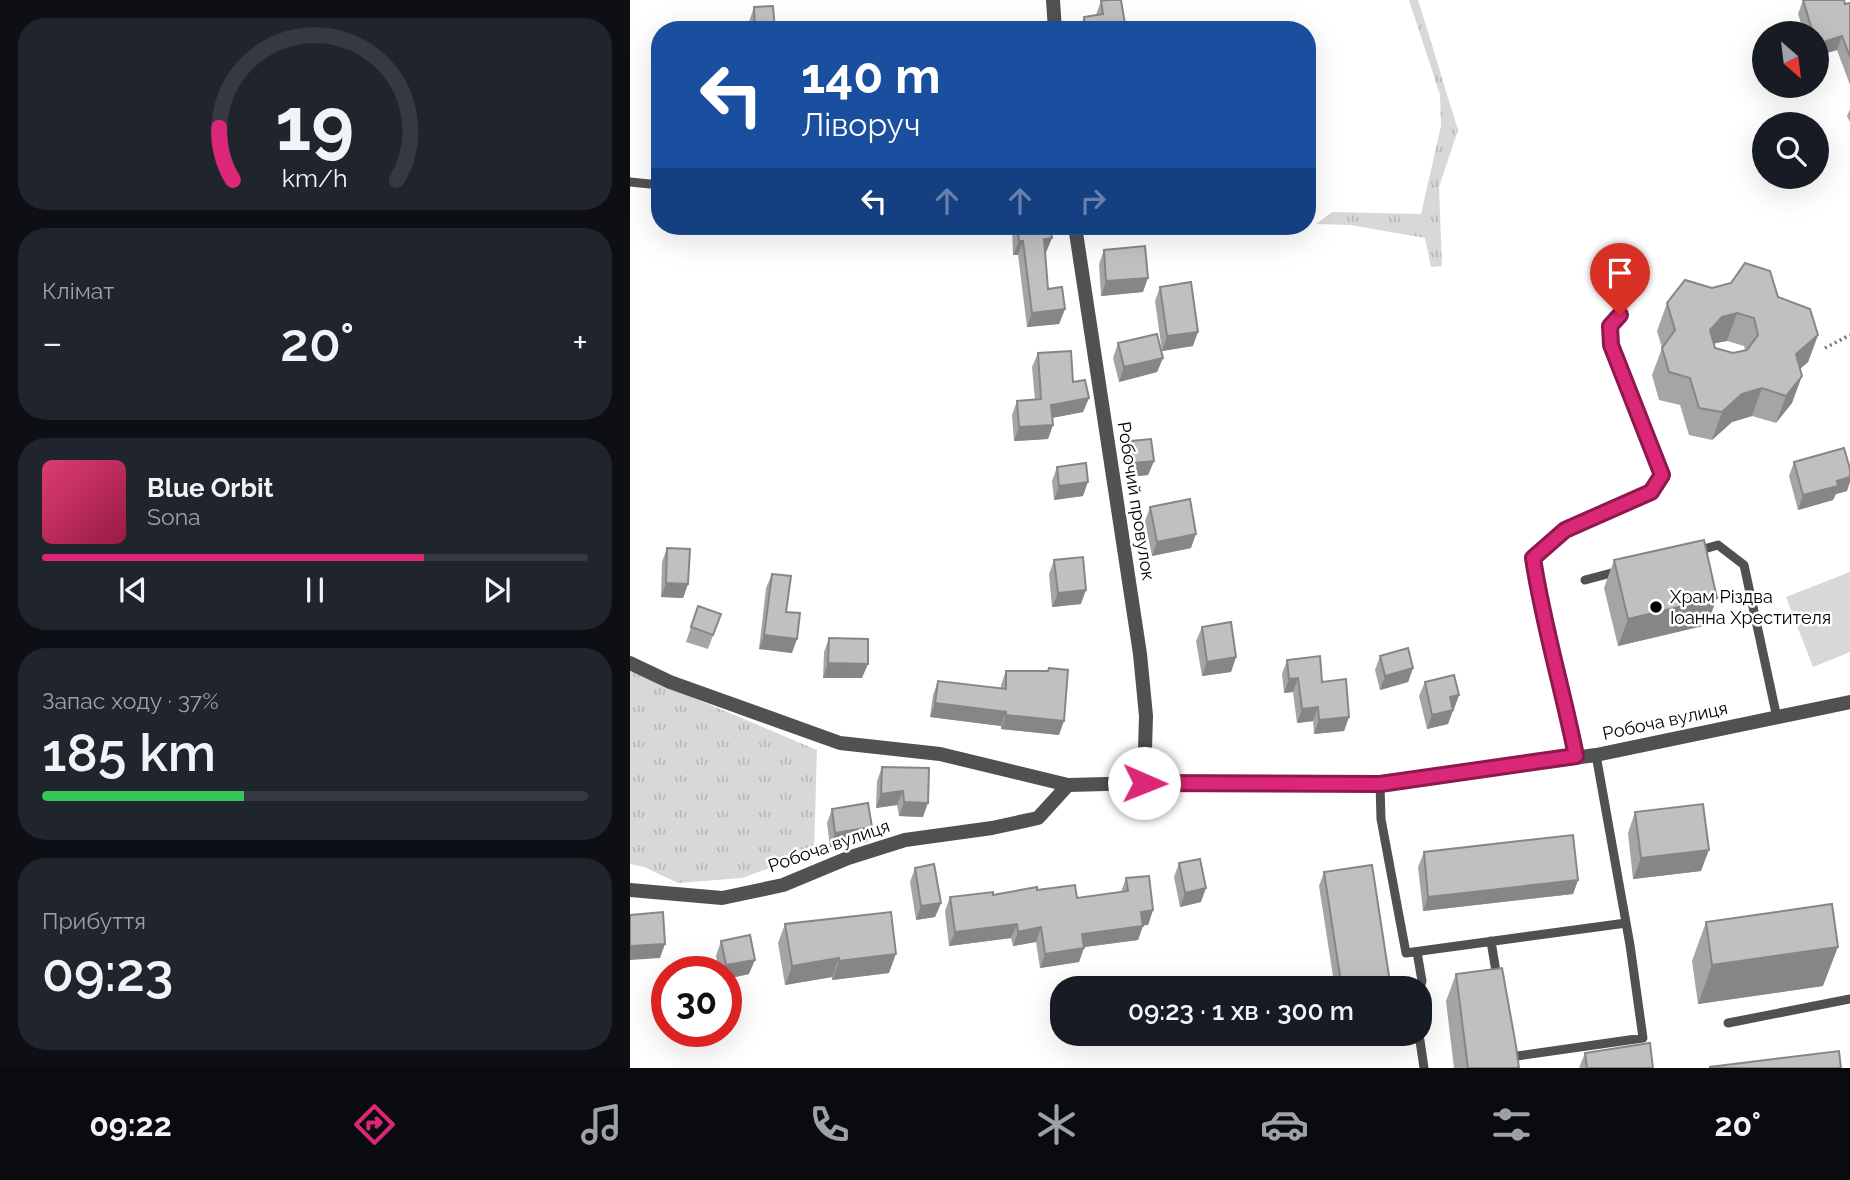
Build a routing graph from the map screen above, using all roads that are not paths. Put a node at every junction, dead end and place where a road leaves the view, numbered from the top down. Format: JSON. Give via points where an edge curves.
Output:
{"nodes":[{"id":1,"x":1053,"y":0,"type":"edge"},
{"id":2,"x":1054,"y":21,"type":"edge"},
{"id":3,"x":630,"y":182,"type":"edge"},
{"id":4,"x":651,"y":184,"type":"edge"},
{"id":5,"x":1076,"y":235,"type":"edge"},
{"id":6,"x":1620,"y":315,"type":"dead end"},
{"id":7,"x":1691,"y":552,"type":"edge"},
{"id":8,"x":1625,"y":570,"type":"edge"},
{"id":9,"x":1585,"y":580,"type":"dead end"},
{"id":10,"x":630,"y":663,"type":"edge"},
{"id":11,"x":1850,"y":702,"type":"edge"},
{"id":12,"x":1777,"y":718,"type":"junction"},
{"id":13,"x":1596,"y":755,"type":"junction"},
{"id":14,"x":1576,"y":756,"type":"junction"},
{"id":15,"x":1144,"y":783,"type":"junction"},
{"id":16,"x":1380,"y":784,"type":"junction"},
{"id":17,"x":1068,"y":785,"type":"junction"},
{"id":18,"x":630,"y":890,"type":"edge"},
{"id":19,"x":1626,"y":923,"type":"junction"},
{"id":20,"x":1491,"y":942,"type":"junction"},
{"id":21,"x":1417,"y":952,"type":"junction"},
{"id":22,"x":1421,"y":976,"type":"edge"},
{"id":23,"x":1499,"y":993,"type":"edge"},
{"id":24,"x":1850,"y":999,"type":"edge"},
{"id":25,"x":1728,"y":1023,"type":"dead end"},
{"id":26,"x":1508,"y":1044,"type":"edge"},
{"id":27,"x":1421,"y":1046,"type":"edge"},
{"id":28,"x":1510,"y":1057,"type":"junction"},
{"id":29,"x":1424,"y":1068,"type":"edge"},
{"id":30,"x":1511,"y":1068,"type":"edge"}],
"edges":[{"from":1,"to":2,"type":"street"},
{"from":3,"to":4,"type":"lane"},
{"from":5,"to":15,"type":"street","name":"Робочий провулок","via":[[1140,654],[1146,716]]},
{"from":6,"to":14,"type":"lane","via":[[1610,326],[1611,345],[1662,475],[1651,492],[1565,530],[1533,558]]},
{"from":7,"to":12,"type":"lane","via":[[1718,545],[1744,565]]},
{"from":8,"to":9,"type":"lane"},
{"from":10,"to":17,"type":"street","name":"Робоча вулиця","via":[[670,682],[840,743],[940,754]]},
{"from":11,"to":12,"type":"street","name":"Робоча вулиця"},
{"from":12,"to":13,"type":"street","name":"Робоча вулиця"},
{"from":13,"to":14,"type":"street","name":"Робоча вулиця"},
{"from":13,"to":19,"type":"lane"},
{"from":14,"to":16,"type":"street","name":"Робоча вулиця"},
{"from":15,"to":16,"type":"street","name":"Робоча вулиця"},
{"from":15,"to":17,"type":"street","name":"Робоча вулиця"},
{"from":16,"to":21,"type":"lane","via":[[1381,820],[1406,953]]},
{"from":17,"to":18,"type":"street","name":"Робоча вулиця","via":[[1038,818],[905,840],[783,885],[722,898]]},
{"from":19,"to":20,"type":"lane"},
{"from":19,"to":28,"type":"lane","via":[[1643,1038]]},
{"from":20,"to":21,"type":"lane"},
{"from":20,"to":23,"type":"lane"},
{"from":21,"to":22,"type":"lane"},
{"from":24,"to":25,"type":"lane"},
{"from":26,"to":28,"type":"lane"},
{"from":27,"to":29,"type":"lane"},
{"from":28,"to":30,"type":"lane"}]}
